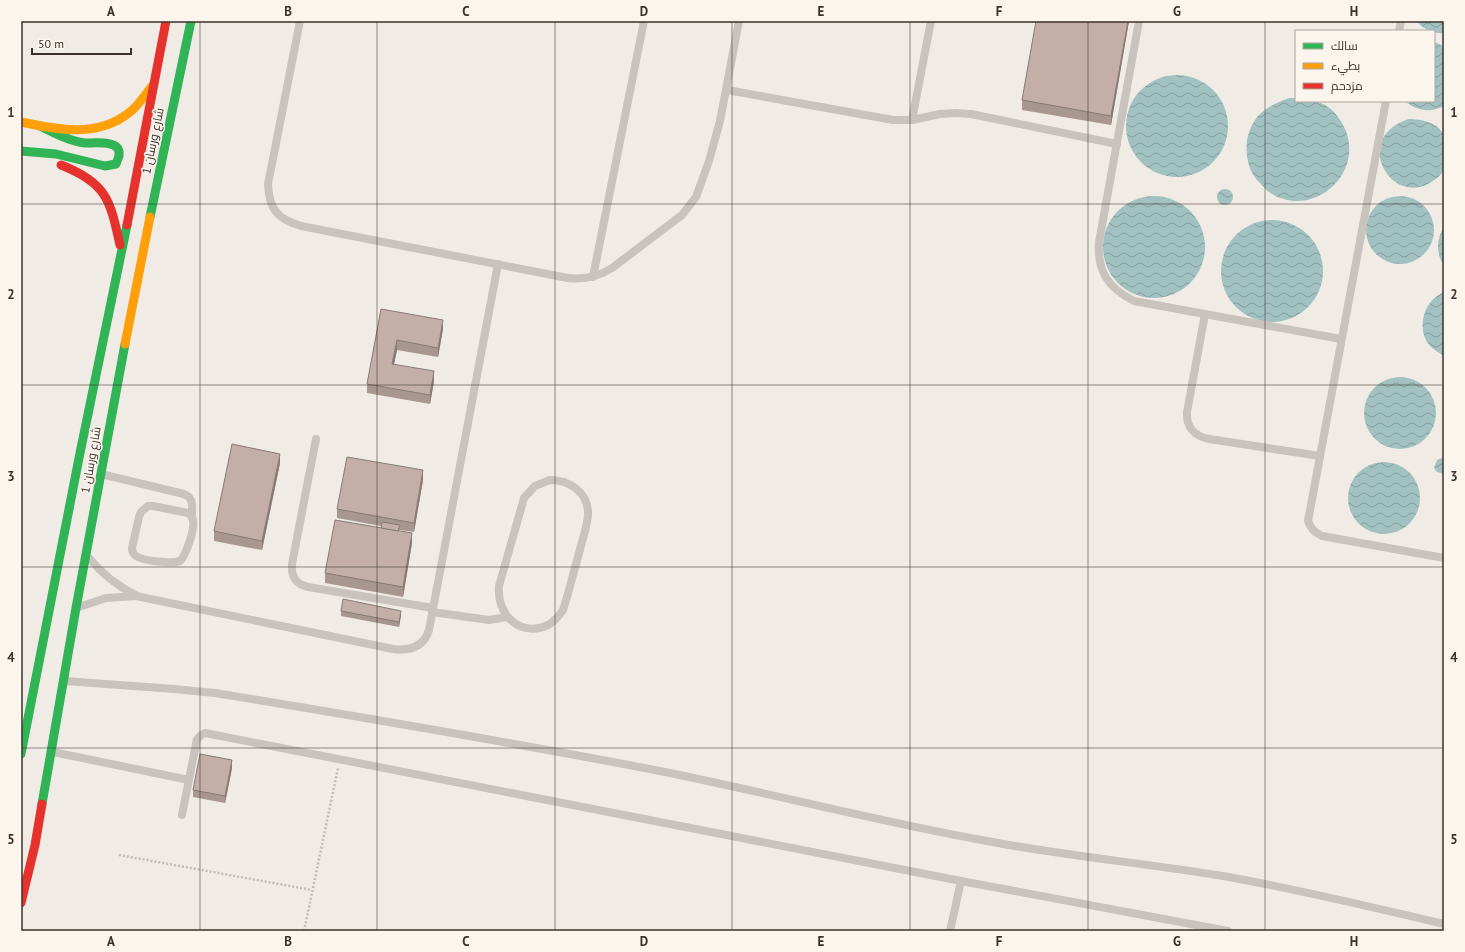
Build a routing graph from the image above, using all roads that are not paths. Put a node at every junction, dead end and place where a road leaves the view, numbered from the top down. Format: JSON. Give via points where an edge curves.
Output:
{"nodes":[{"id":1,"x":166,"y":21,"type":"edge"},
{"id":2,"x":191,"y":21,"type":"edge"},
{"id":3,"x":300,"y":21,"type":"edge"},
{"id":4,"x":644,"y":21,"type":"edge"},
{"id":5,"x":739,"y":21,"type":"edge"},
{"id":6,"x":931,"y":21,"type":"edge"},
{"id":7,"x":1139,"y":21,"type":"edge"},
{"id":8,"x":154,"y":83,"type":"junction"},
{"id":9,"x":726,"y":90,"type":"junction"},
{"id":10,"x":1386,"y":102,"type":"edge"},
{"id":11,"x":912,"y":120,"type":"junction"},
{"id":12,"x":21,"y":122,"type":"edge"},
{"id":13,"x":40,"y":126,"type":"junction"},
{"id":14,"x":1117,"y":144,"type":"junction"},
{"id":15,"x":21,"y":151,"type":"edge"},
{"id":16,"x":21,"y":155,"type":"edge"},
{"id":17,"x":122,"y":254,"type":"junction"},
{"id":18,"x":498,"y":264,"type":"junction"},
{"id":19,"x":593,"y":277,"type":"junction"},
{"id":20,"x":1205,"y":314,"type":"junction"},
{"id":21,"x":1341,"y":339,"type":"junction"},
{"id":22,"x":316,"y":439,"type":"dead end"},
{"id":23,"x":1320,"y":456,"type":"junction"},
{"id":24,"x":101,"y":474,"type":"junction"},
{"id":25,"x":192,"y":516,"type":"junction"},
{"id":26,"x":86,"y":555,"type":"junction"},
{"id":27,"x":1444,"y":558,"type":"edge"},
{"id":28,"x":136,"y":596,"type":"junction"},
{"id":29,"x":76,"y":608,"type":"junction"},
{"id":30,"x":432,"y":610,"type":"junction"},
{"id":31,"x":507,"y":617,"type":"junction"},
{"id":32,"x":64,"y":681,"type":"junction"},
{"id":33,"x":52,"y":752,"type":"junction"},
{"id":34,"x":21,"y":754,"type":"edge"},
{"id":35,"x":189,"y":780,"type":"junction"},
{"id":36,"x":182,"y":815,"type":"dead end"},
{"id":37,"x":960,"y":881,"type":"junction"},
{"id":38,"x":21,"y":903,"type":"edge"},
{"id":39,"x":1444,"y":924,"type":"edge"},
{"id":40,"x":950,"y":931,"type":"edge"},
{"id":41,"x":1228,"y":931,"type":"edge"}],
"edges":[{"from":1,"to":8,"type":"street","name":"شارع ورسان 1"},
{"from":2,"to":24,"type":"street","name":"شارع ورسان 1","via":[[136,282]]},
{"from":3,"to":18,"type":"lane","via":[[268,184],[269,199],[276,212],[287,222],[301,226]]},
{"from":4,"to":19,"type":"lane"},
{"from":5,"to":9,"type":"lane"},
{"from":6,"to":11,"type":"lane"},
{"from":7,"to":14,"type":"lane"},
{"from":8,"to":13,"type":"street","via":[[129,113],[108,125],[74,131]]},
{"from":8,"to":17,"type":"street","name":"شارع ورسان 1"},
{"from":9,"to":11,"type":"lane","via":[[874,117]]},
{"from":9,"to":19,"type":"lane","via":[[709,161],[689,207],[673,223],[612,268]]},
{"from":10,"to":21,"type":"lane"},
{"from":11,"to":14,"type":"lane","via":[[940,114],[971,114]]},
{"from":12,"to":13,"type":"street"},
{"from":13,"to":15,"type":"street","via":[[71,140],[116,145],[119,149],[119,160],[116,164],[105,166],[56,154]]},
{"from":14,"to":20,"type":"lane","via":[[1098,254],[1106,278],[1113,288],[1134,301]]},
{"from":16,"to":17,"type":"street","via":[[72,168],[92,180],[110,204]]},
{"from":17,"to":34,"type":"street","name":"شارع ورسان 1"},
{"from":18,"to":19,"type":"lane","via":[[568,278]]},
{"from":18,"to":30,"type":"lane"},
{"from":20,"to":21,"type":"lane"},
{"from":20,"to":23,"type":"lane","via":[[1187,412],[1188,425],[1196,435]]},
{"from":21,"to":23,"type":"lane"},
{"from":22,"to":30,"type":"lane","via":[[292,564],[294,580],[308,588]]},
{"from":23,"to":27,"type":"lane","via":[[1308,521],[1310,528],[1316,533]]},
{"from":24,"to":25,"type":"lane","via":[[189,496],[192,501]]},
{"from":24,"to":26,"type":"street","name":"شارع ورسان 1"},
{"from":25,"to":25,"type":"lane","via":[[153,506],[144,508],[139,517],[133,552],[140,559],[171,563],[180,561],[193,529]]},
{"from":26,"to":28,"type":"lane","via":[[114,583]]},
{"from":26,"to":29,"type":"street","name":"شارع ورسان 1"},
{"from":28,"to":29,"type":"lane","via":[[106,598]]},
{"from":28,"to":30,"type":"lane","via":[[402,650],[420,644],[426,638]]},
{"from":29,"to":32,"type":"street","name":"شارع ورسان 1"},
{"from":30,"to":31,"type":"lane","via":[[488,620]]},
{"from":31,"to":31,"type":"lane","via":[[516,624],[537,628],[548,625],[563,610],[588,515],[584,499],[574,486],[566,482],[542,482],[524,498],[499,586],[499,602]]},
{"from":32,"to":33,"type":"street","name":"شارع ورسان 1"},
{"from":32,"to":39,"type":"lane","via":[[215,693],[485,738],[658,771],[917,828],[1056,853],[1216,875],[1306,892]]},
{"from":33,"to":35,"type":"lane"},
{"from":33,"to":38,"type":"street","name":"شارع ورسان 1","via":[[36,845]]},
{"from":35,"to":36,"type":"lane"},
{"from":35,"to":37,"type":"lane","via":[[197,739],[205,733]]},
{"from":37,"to":40,"type":"lane"},
{"from":37,"to":41,"type":"lane"}]}
